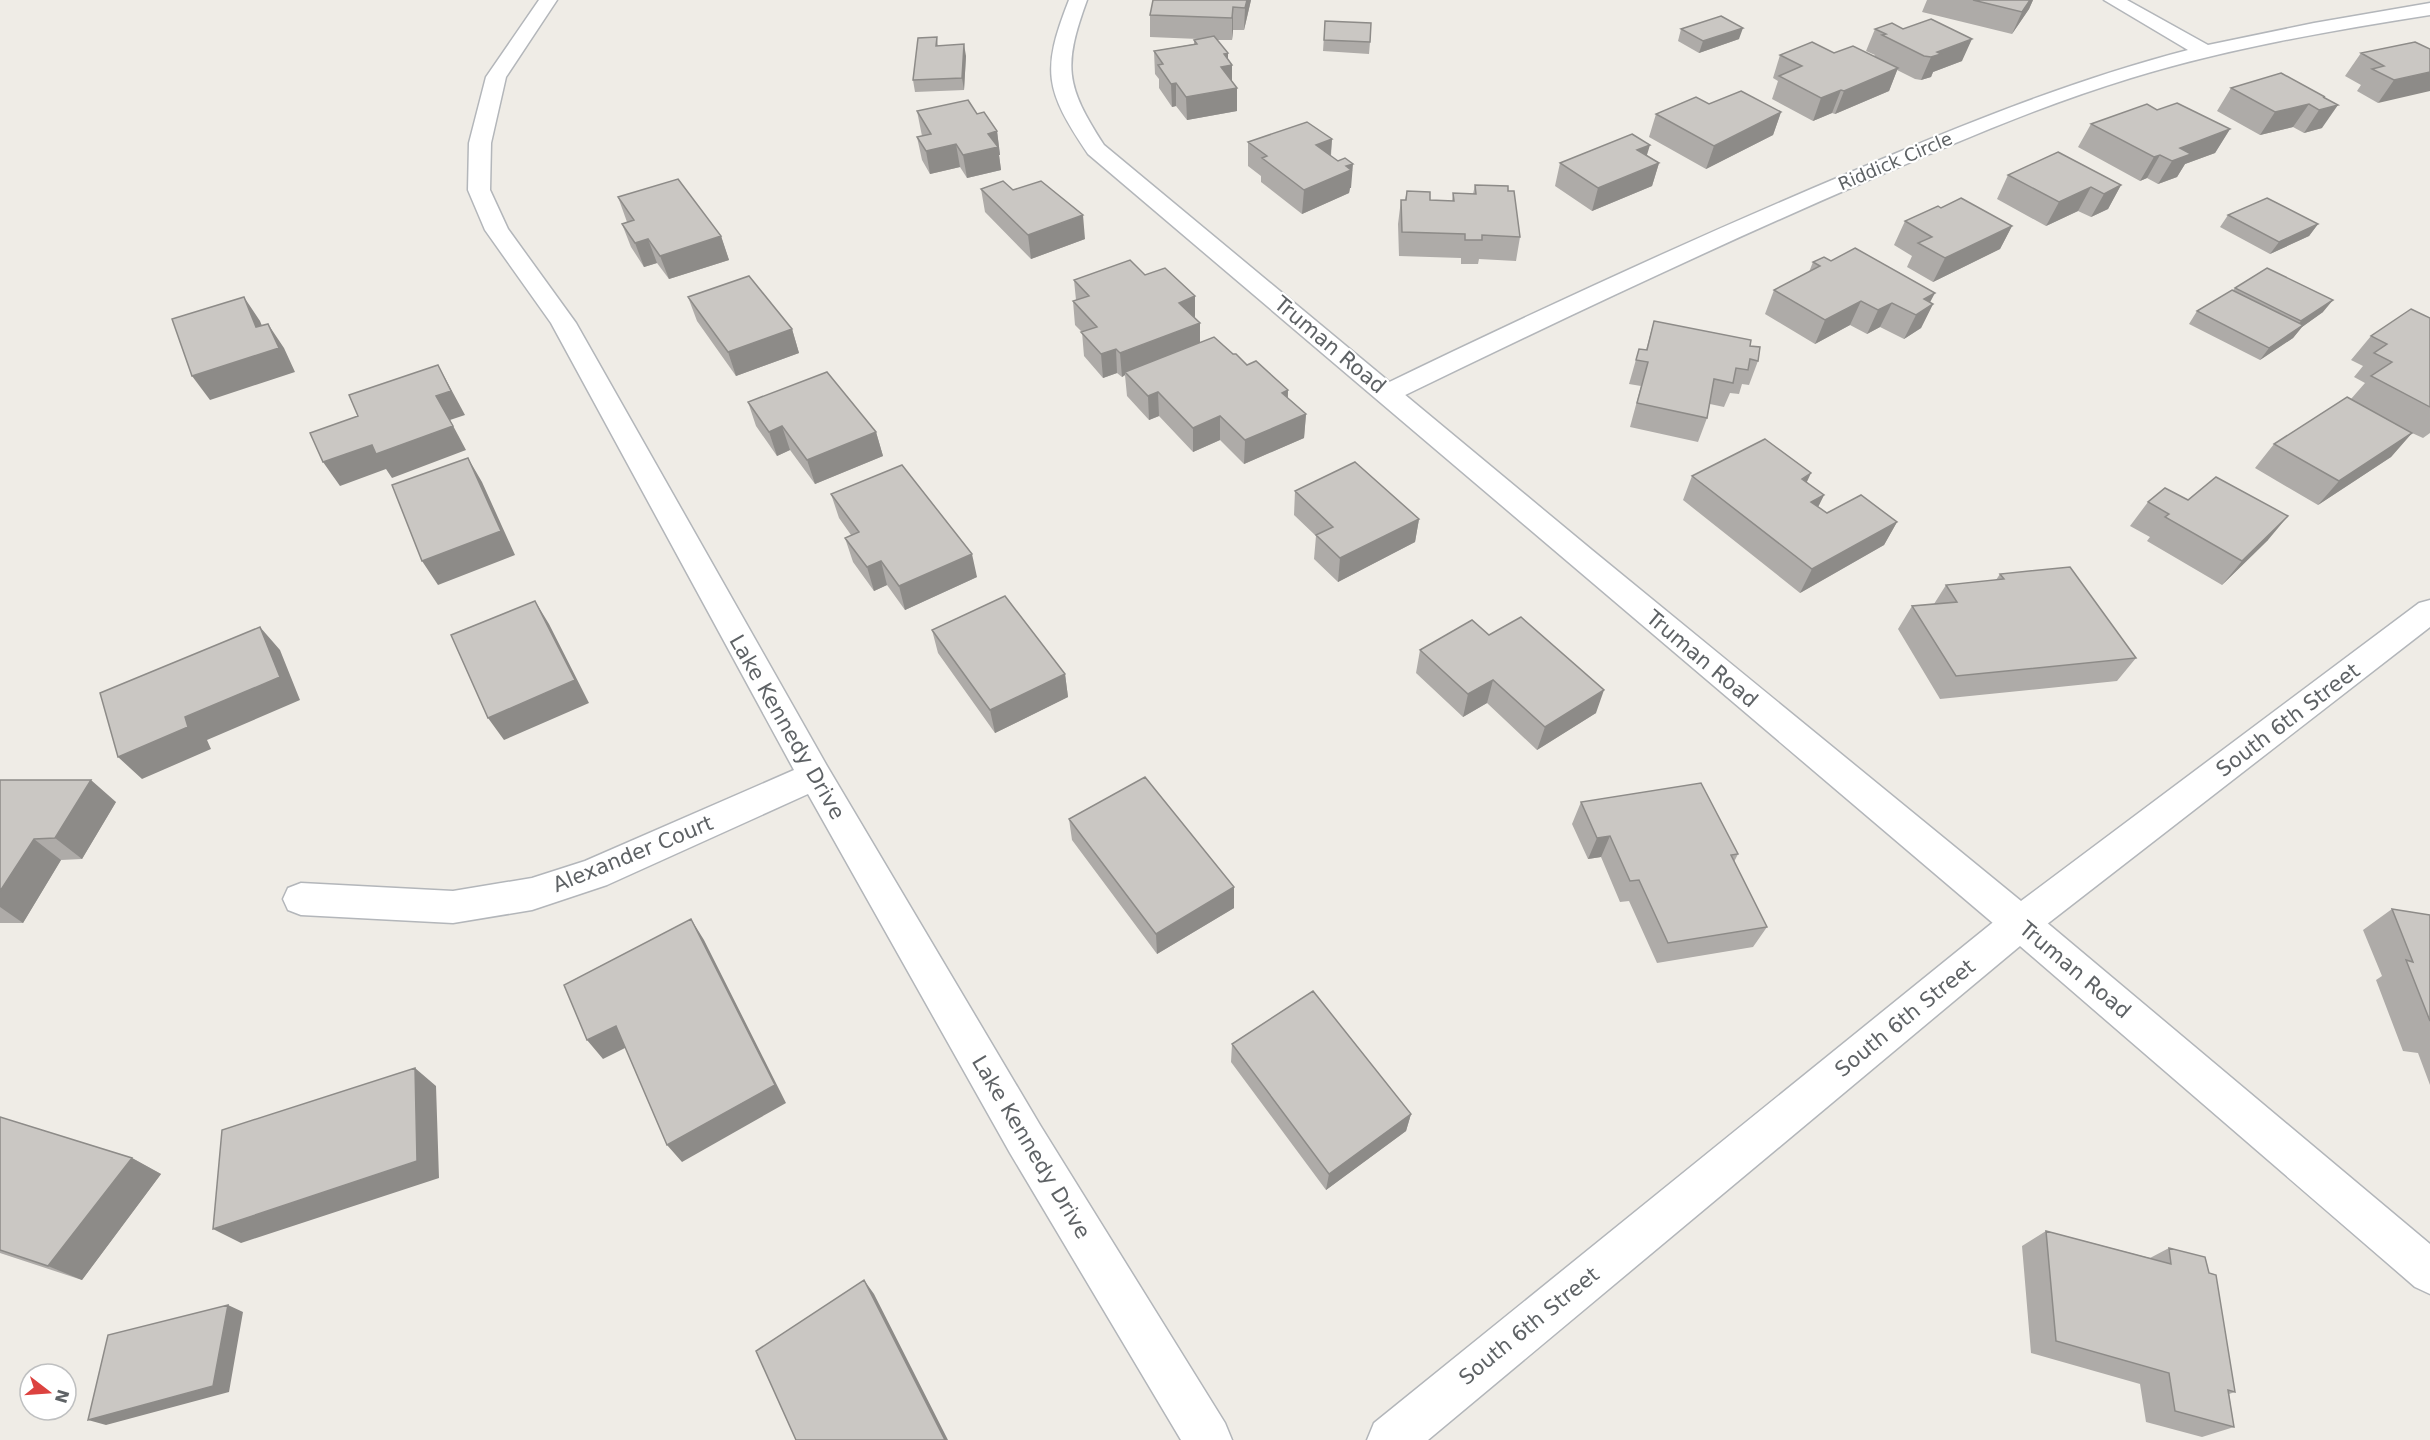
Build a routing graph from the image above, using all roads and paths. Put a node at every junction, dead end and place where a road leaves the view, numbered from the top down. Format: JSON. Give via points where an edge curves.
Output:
{"nodes":[{"id":1,"x":548,"y":0,"type":"edge"},
{"id":2,"x":1078,"y":0,"type":"edge"},
{"id":3,"x":2112,"y":0,"type":"edge"},
{"id":4,"x":2430,"y":9,"type":"edge"},
{"id":5,"x":2207,"y":52,"type":"junction"},
{"id":6,"x":1388,"y":393,"type":"junction"},
{"id":7,"x":2430,"y":611,"type":"edge"},
{"id":8,"x":814,"y":776,"type":"junction"},
{"id":9,"x":301,"y":899,"type":"dead end"},
{"id":10,"x":2020,"y":923,"type":"junction"},
{"id":11,"x":2430,"y":1272,"type":"edge"},
{"id":12,"x":1208,"y":1440,"type":"edge"},
{"id":13,"x":1391,"y":1440,"type":"edge"}],
"edges":[{"from":1,"to":8,"type":"street","name":"Lake Kennedy Drive","via":[[496,77],[480,143],[479,190],[497,230],[564,323]]},
{"from":2,"to":6,"type":"street","name":"Truman Road","via":[[1061,51],[1062,83],[1074,116],[1096,149]]},
{"from":3,"to":5,"type":"street"},
{"from":4,"to":5,"type":"street","name":"Riddick Circle"},
{"from":5,"to":6,"type":"street","name":"Riddick Circle","via":[[2125,73],[2021,108],[1561,308]]},
{"from":6,"to":10,"type":"street","name":"Truman Road"},
{"from":7,"to":10,"type":"street","name":"South 6th Street"},
{"from":8,"to":9,"type":"street","name":"Alexander Court","via":[[594,874],[532,894],[453,907]]},
{"from":8,"to":12,"type":"street","name":"Lake Kennedy Drive","via":[[1025,1139]]},
{"from":10,"to":11,"type":"street","name":"Truman Road"},
{"from":10,"to":13,"type":"street","name":"South 6th Street"}]}
